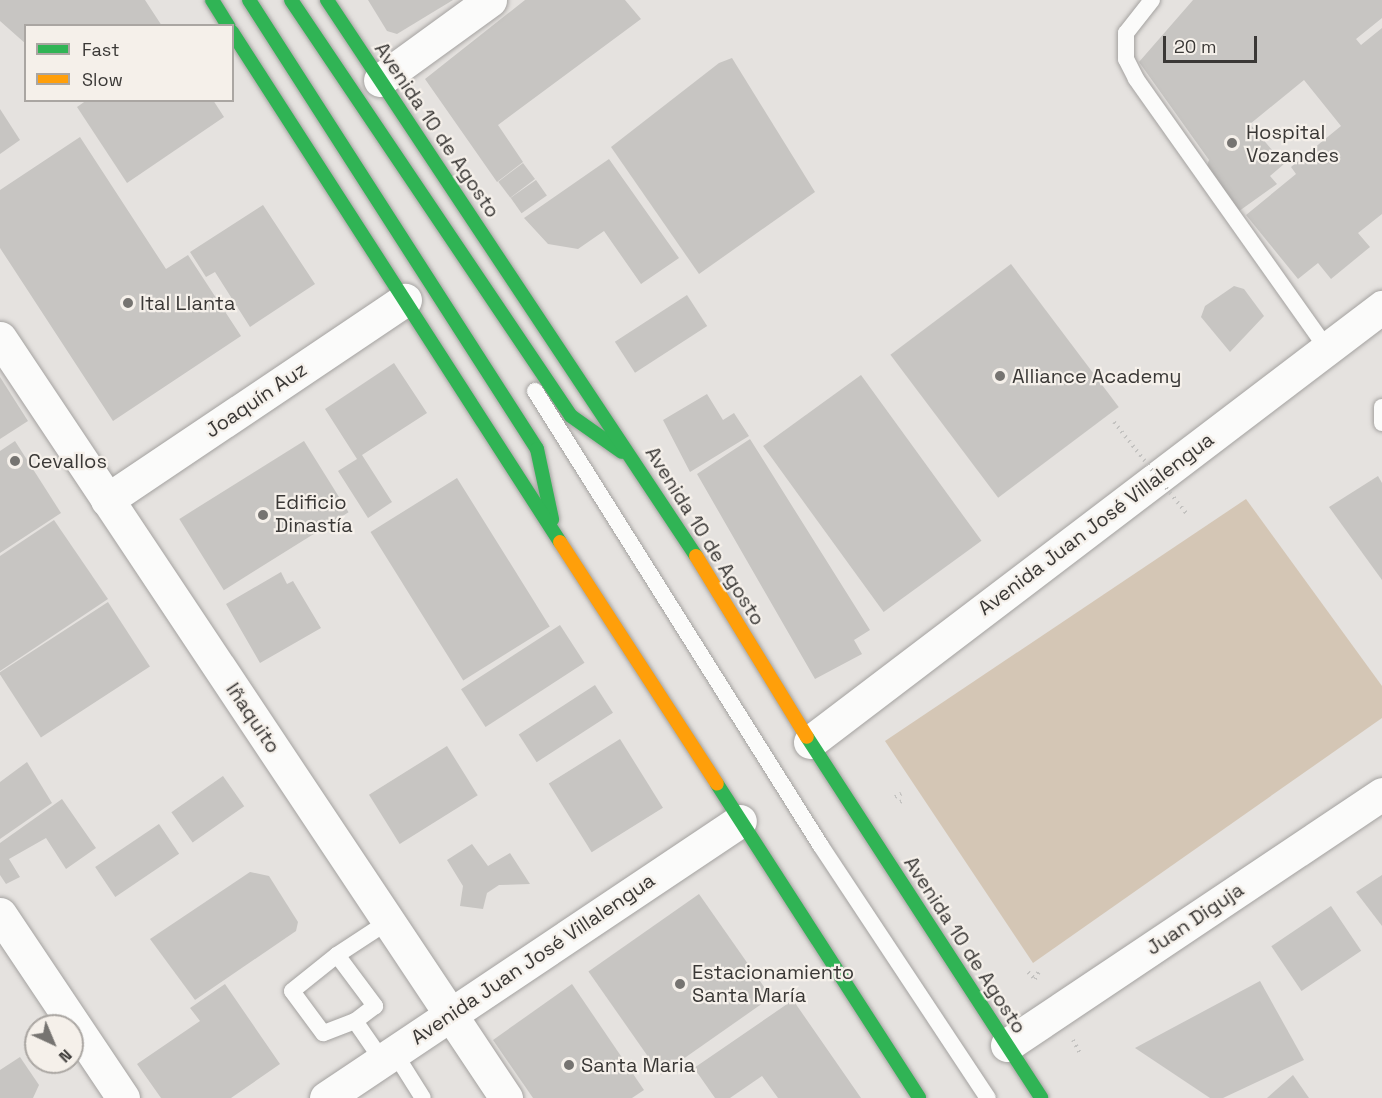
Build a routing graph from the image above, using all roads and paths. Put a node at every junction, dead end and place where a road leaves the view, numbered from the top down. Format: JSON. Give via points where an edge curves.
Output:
{"nodes":[{"id":1,"x":212,"y":0,"type":"edge"},
{"id":2,"x":249,"y":0,"type":"edge"},
{"id":3,"x":292,"y":0,"type":"edge"},
{"id":4,"x":327,"y":0,"type":"edge"},
{"id":5,"x":490,"y":0,"type":"edge"},
{"id":6,"x":1152,"y":0,"type":"edge"},
{"id":7,"x":227,"y":24,"type":"edge"},
{"id":8,"x":234,"y":35,"type":"edge"},
{"id":9,"x":318,"y":40,"type":"junction"},
{"id":10,"x":380,"y":80,"type":"junction"},
{"id":11,"x":405,"y":300,"type":"junction"},
{"id":12,"x":1382,"y":307,"type":"edge"},
{"id":13,"x":0,"y":338,"type":"edge"},
{"id":14,"x":1326,"y":349,"type":"junction"},
{"id":15,"x":1382,"y":407,"type":"edge"},
{"id":16,"x":1114,"y":422,"type":"dead end"},
{"id":17,"x":1382,"y":423,"type":"edge"},
{"id":18,"x":638,"y":463,"type":"junction"},
{"id":19,"x":107,"y":500,"type":"junction"},
{"id":20,"x":1187,"y":514,"type":"dead end"},
{"id":21,"x":558,"y":545,"type":"junction"},
{"id":22,"x":810,"y":742,"type":"junction"},
{"id":23,"x":901,"y":794,"type":"dead end"},
{"id":24,"x":1382,"y":794,"type":"edge"},
{"id":25,"x":895,"y":797,"type":"dead end"},
{"id":26,"x":740,"y":821,"type":"junction"},
{"id":27,"x":0,"y":914,"type":"edge"},
{"id":28,"x":389,"y":921,"type":"junction"},
{"id":29,"x":338,"y":955,"type":"junction"},
{"id":30,"x":1039,"y":971,"type":"dead end"},
{"id":31,"x":1028,"y":972,"type":"dead end"},
{"id":32,"x":451,"y":1014,"type":"junction"},
{"id":33,"x":355,"y":1021,"type":"junction"},
{"id":34,"x":1071,"y":1037,"type":"dead end"},
{"id":35,"x":1007,"y":1045,"type":"junction"},
{"id":36,"x":1080,"y":1055,"type":"dead end"},
{"id":37,"x":388,"y":1056,"type":"junction"},
{"id":38,"x":123,"y":1098,"type":"edge"},
{"id":39,"x":326,"y":1098,"type":"edge"},
{"id":40,"x":423,"y":1098,"type":"edge"},
{"id":41,"x":506,"y":1098,"type":"edge"},
{"id":42,"x":919,"y":1098,"type":"edge"},
{"id":43,"x":988,"y":1098,"type":"edge"},
{"id":44,"x":1041,"y":1098,"type":"edge"}],
"edges":[{"from":1,"to":7,"type":"main road"},
{"from":2,"to":21,"type":"main road","via":[[537,449]]},
{"from":3,"to":9,"type":"lane"},
{"from":4,"to":10,"type":"main road","name":"Avenida 10 de Agosto"},
{"from":5,"to":10,"type":"street"},
{"from":6,"to":14,"type":"lane","via":[[1126,33],[1126,59],[1136,79]]},
{"from":8,"to":11,"type":"main road"},
{"from":9,"to":18,"type":"main road","via":[[571,416]]},
{"from":9,"to":43,"type":"lane","via":[[815,836]]},
{"from":10,"to":18,"type":"main road","name":"Avenida 10 de Agosto"},
{"from":11,"to":19,"type":"street","name":"Joaquín Auz"},
{"from":11,"to":21,"type":"main road"},
{"from":12,"to":14,"type":"street","name":"Avenida Juan José Villalengua"},
{"from":13,"to":19,"type":"street","name":"Iñaquito"},
{"from":14,"to":22,"type":"street","name":"Avenida Juan José Villalengua"},
{"from":15,"to":17,"type":"lane"},
{"from":16,"to":20,"type":"path","bridge":true},
{"from":18,"to":22,"type":"main road","name":"Avenida 10 de Agosto"},
{"from":19,"to":28,"type":"street","name":"Iñaquito"},
{"from":21,"to":26,"type":"main road"},
{"from":22,"to":35,"type":"main road","name":"Avenida 10 de Agosto"},
{"from":23,"to":25,"type":"path"},
{"from":24,"to":35,"type":"street","name":"Juan Diguja"},
{"from":26,"to":32,"type":"street","name":"Avenida Juan José Villalengua"},
{"from":26,"to":42,"type":"main road"},
{"from":27,"to":38,"type":"street"},
{"from":28,"to":29,"type":"lane"},
{"from":28,"to":32,"type":"street","name":"Iñaquito"},
{"from":29,"to":33,"type":"lane","via":[[374,1005]]},
{"from":29,"to":33,"type":"lane","via":[[292,991],[318,1032],[332,1033]]},
{"from":30,"to":31,"type":"path","via":[[1035,979]]},
{"from":32,"to":37,"type":"street","name":"Avenida Juan José Villalengua"},
{"from":32,"to":41,"type":"street","name":"Iñaquito"},
{"from":33,"to":37,"type":"lane"},
{"from":34,"to":36,"type":"path"},
{"from":35,"to":44,"type":"main road","name":"Avenida 10 de Agosto"},
{"from":37,"to":39,"type":"street","name":"Avenida Juan José Villalengua"},
{"from":37,"to":40,"type":"lane"}]}
